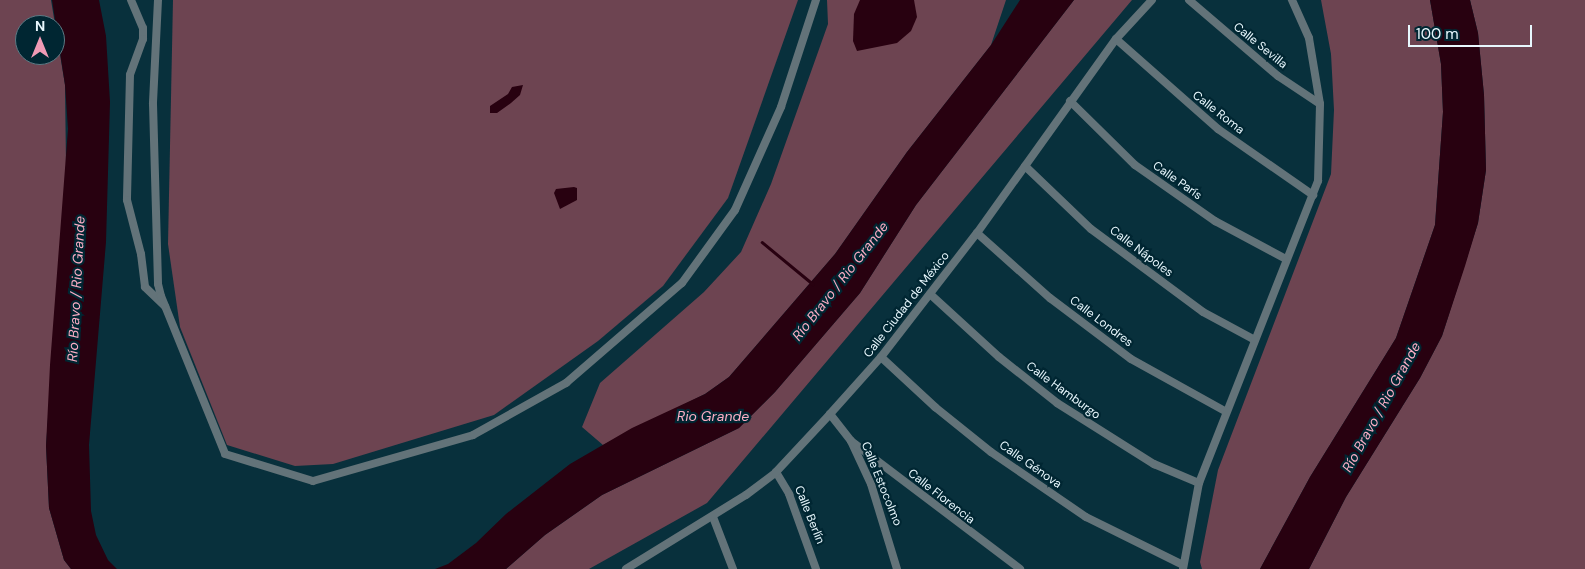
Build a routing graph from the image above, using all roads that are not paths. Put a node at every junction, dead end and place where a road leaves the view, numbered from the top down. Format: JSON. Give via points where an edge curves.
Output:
{"nodes":[{"id":1,"x":131,"y":0,"type":"edge"},
{"id":2,"x":158,"y":0,"type":"edge"},
{"id":3,"x":816,"y":0,"type":"edge"},
{"id":4,"x":1152,"y":0,"type":"edge"},
{"id":5,"x":1189,"y":0,"type":"edge"},
{"id":6,"x":1292,"y":0,"type":"edge"},
{"id":7,"x":1116,"y":39,"type":"junction"},
{"id":8,"x":1070,"y":101,"type":"junction"},
{"id":9,"x":1320,"y":104,"type":"junction"},
{"id":10,"x":1025,"y":166,"type":"junction"},
{"id":11,"x":1313,"y":196,"type":"junction"},
{"id":12,"x":977,"y":233,"type":"junction"},
{"id":13,"x":1286,"y":259,"type":"junction"},
{"id":14,"x":930,"y":294,"type":"junction"},
{"id":15,"x":165,"y":306,"type":"junction"},
{"id":16,"x":1255,"y":340,"type":"junction"},
{"id":17,"x":881,"y":357,"type":"junction"},
{"id":18,"x":1225,"y":411,"type":"junction"},
{"id":19,"x":830,"y":414,"type":"junction"},
{"id":20,"x":851,"y":441,"type":"junction"},
{"id":21,"x":776,"y":472,"type":"junction"},
{"id":22,"x":1199,"y":483,"type":"junction"},
{"id":23,"x":714,"y":517,"type":"junction"},
{"id":24,"x":1183,"y":567,"type":"edge"},
{"id":25,"x":626,"y":569,"type":"edge"},
{"id":26,"x":733,"y":569,"type":"edge"},
{"id":27,"x":816,"y":569,"type":"edge"},
{"id":28,"x":897,"y":569,"type":"edge"},
{"id":29,"x":1020,"y":569,"type":"edge"}],
"edges":[{"from":1,"to":15,"type":"street","via":[[143,28],[143,39],[130,75],[127,200],[141,254],[145,287]]},
{"from":2,"to":15,"type":"street","via":[[153,104],[156,237],[158,284]]},
{"from":3,"to":15,"type":"street","via":[[781,107],[736,210],[682,283],[566,383],[473,436],[313,481],[225,454]]},
{"from":4,"to":7,"type":"street","name":"Calle Ciudad de México"},
{"from":5,"to":9,"type":"street","name":"Calle Sevilla","via":[[1278,76]]},
{"from":6,"to":9,"type":"street","via":[[1309,38]]},
{"from":7,"to":8,"type":"street","name":"Calle Ciudad de México"},
{"from":7,"to":11,"type":"street","name":"Calle Roma","via":[[1218,129]]},
{"from":8,"to":10,"type":"street","name":"Calle Ciudad de México"},
{"from":8,"to":13,"type":"street","name":"Calle París","via":[[1135,165],[1215,221]]},
{"from":9,"to":11,"type":"street","via":[[1318,181]]},
{"from":10,"to":12,"type":"street","name":"Calle Ciudad de México"},
{"from":10,"to":16,"type":"street","name":"Calle Nápoles","via":[[1098,235],[1203,312]]},
{"from":11,"to":13,"type":"street"},
{"from":12,"to":14,"type":"street","name":"Calle Ciudad de México"},
{"from":12,"to":18,"type":"street","name":"Calle Londres","via":[[1050,298],[1131,359]]},
{"from":13,"to":16,"type":"street"},
{"from":14,"to":17,"type":"street","name":"Calle Ciudad de México"},
{"from":14,"to":22,"type":"street","name":"Calle Hamburgo","via":[[999,357],[1058,404],[1154,464]]},
{"from":16,"to":18,"type":"street"},
{"from":17,"to":19,"type":"street","name":"Calle Ciudad de México"},
{"from":17,"to":24,"type":"street","name":"Calle Génova","via":[[990,452],[1086,517]]},
{"from":18,"to":22,"type":"street"},
{"from":19,"to":20,"type":"street","name":"Calle Estocolmo"},
{"from":19,"to":21,"type":"street","name":"Calle Ciudad de México"},
{"from":20,"to":28,"type":"street","name":"Calle Estocolmo","via":[[887,527]]},
{"from":20,"to":29,"type":"street","name":"Calle Florencia"},
{"from":21,"to":23,"type":"street","name":"Calle Ciudad de México"},
{"from":21,"to":27,"type":"street","name":"Calle Berlín","via":[[809,541]]},
{"from":22,"to":24,"type":"street"},
{"from":23,"to":25,"type":"street","name":"Calle Ciudad de México"},
{"from":23,"to":26,"type":"street"}]}
